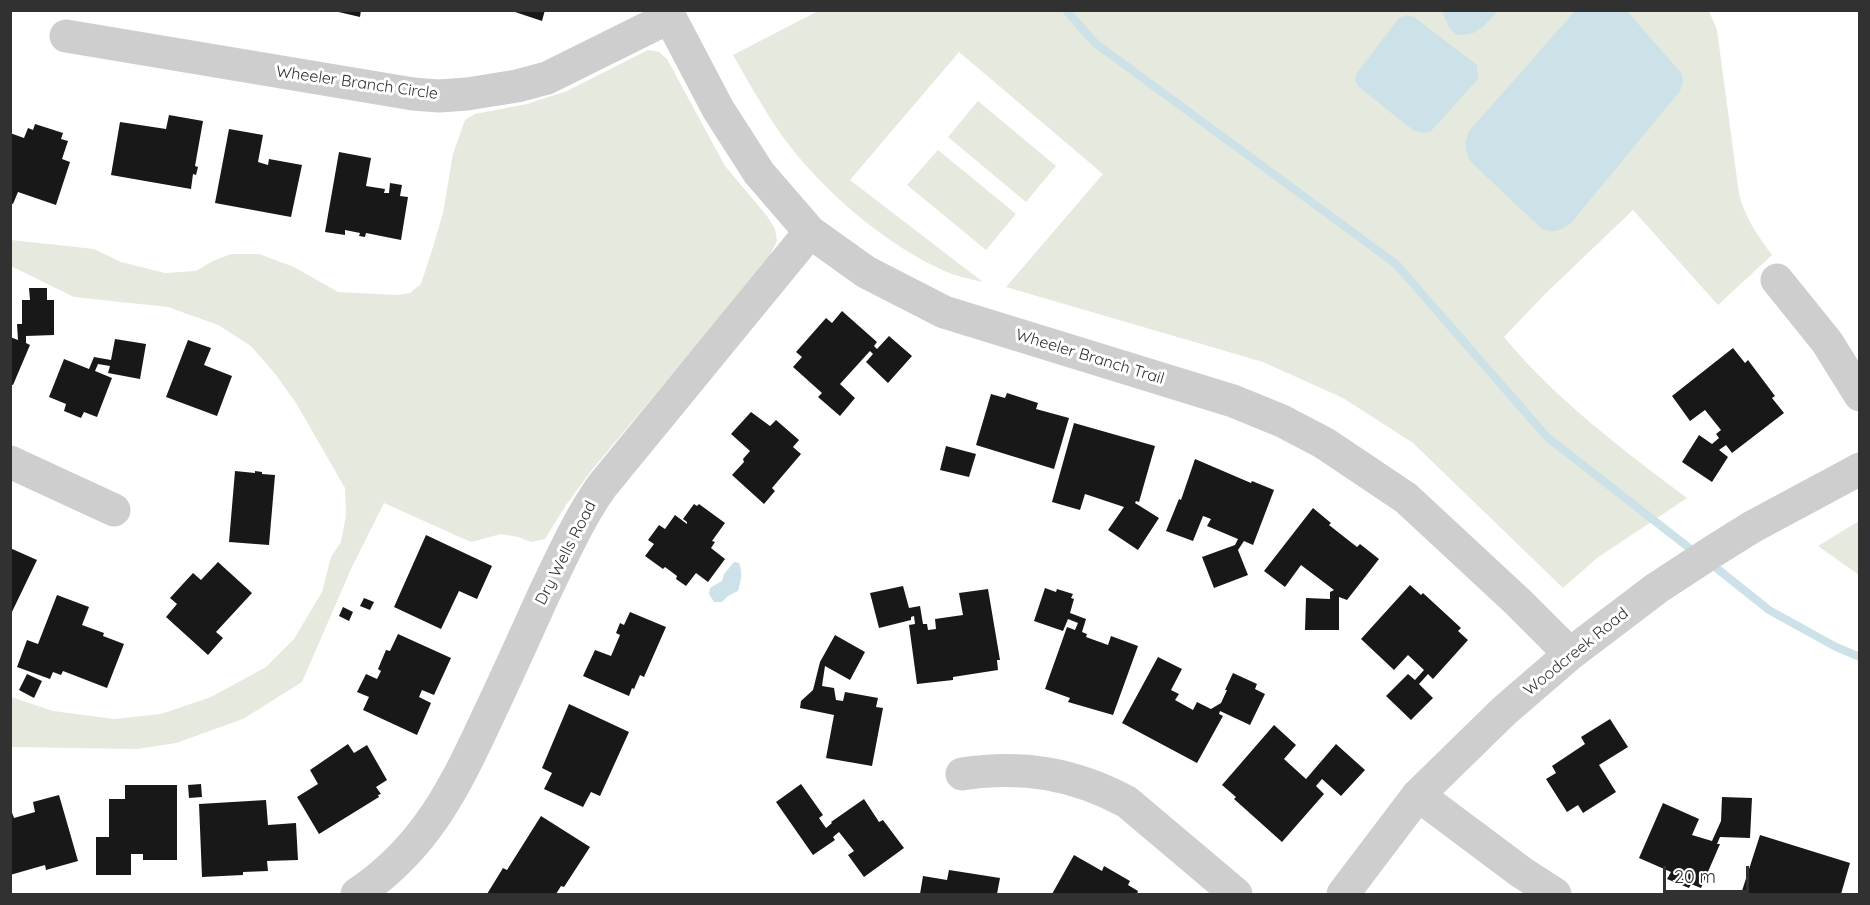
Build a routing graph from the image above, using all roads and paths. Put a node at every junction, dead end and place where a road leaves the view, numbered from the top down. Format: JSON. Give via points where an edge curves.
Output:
{"nodes":[{"id":1,"x":668,"y":14,"type":"edge"},
{"id":2,"x":66,"y":36,"type":"dead end"},
{"id":3,"x":810,"y":232,"type":"junction"},
{"id":4,"x":1777,"y":280,"type":"dead end"},
{"id":5,"x":1860,"y":395,"type":"edge"},
{"id":6,"x":10,"y":462,"type":"edge"},
{"id":7,"x":1860,"y":469,"type":"edge"},
{"id":8,"x":114,"y":510,"type":"dead end"},
{"id":9,"x":1570,"y":654,"type":"junction"},
{"id":10,"x":962,"y":774,"type":"dead end"},
{"id":11,"x":1418,"y":795,"type":"junction"},
{"id":12,"x":357,"y":894,"type":"edge"},
{"id":13,"x":1236,"y":894,"type":"edge"},
{"id":14,"x":1343,"y":894,"type":"edge"},
{"id":15,"x":1555,"y":894,"type":"edge"}],
"edges":[{"from":1,"to":2,"type":"street","name":"Wheeler Branch Circle","via":[[547,78],[494,90],[439,96]]},
{"from":1,"to":3,"type":"street","name":"Wheeler Branch Trail","via":[[737,141]]},
{"from":3,"to":9,"type":"street","name":"Wheeler Branch Trail","via":[[866,272],[944,312],[1233,401],[1324,443],[1406,498]]},
{"from":3,"to":12,"type":"street","name":"Dry Wells Road","via":[[585,510],[448,798],[414,844]]},
{"from":4,"to":5,"type":"street","via":[[1827,342]]},
{"from":6,"to":8,"type":"street"},
{"from":7,"to":9,"type":"street","name":"Woodcreek Road","via":[[1752,527],[1657,588]]},
{"from":9,"to":11,"type":"street","name":"Woodcreek Road"},
{"from":10,"to":13,"type":"street","via":[[993,769],[1025,770],[1055,774],[1107,791],[1127,802]]},
{"from":11,"to":14,"type":"street","name":"Woodcreek Road"},
{"from":11,"to":15,"type":"street"}]}
